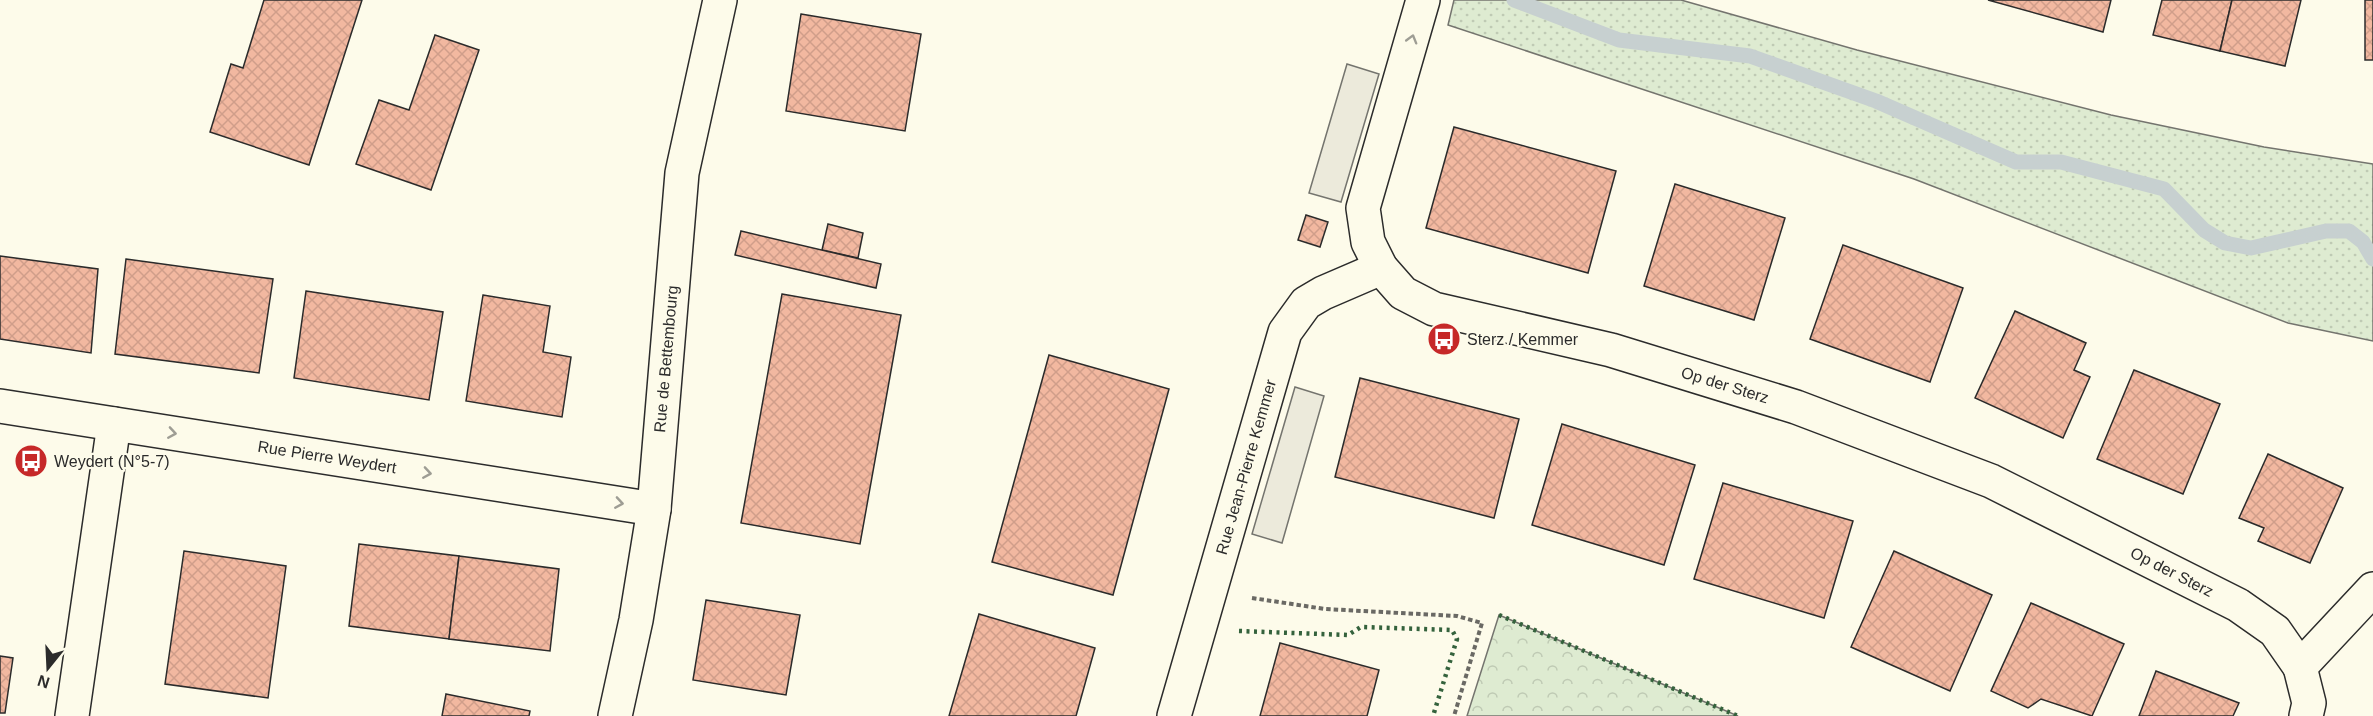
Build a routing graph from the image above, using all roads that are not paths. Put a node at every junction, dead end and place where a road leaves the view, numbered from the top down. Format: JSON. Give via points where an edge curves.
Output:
{"nodes":[{"id":1,"x":1423,"y":0,"type":"edge"},
{"id":2,"x":717,"y":1,"type":"edge"},
{"id":3,"x":1381,"y":268,"type":"junction"},
{"id":4,"x":0,"y":406,"type":"edge"},
{"id":5,"x":114,"y":424,"type":"junction"},
{"id":6,"x":654,"y":509,"type":"junction"},
{"id":7,"x":2373,"y":590,"type":"edge"},
{"id":8,"x":2300,"y":667,"type":"junction"},
{"id":9,"x":72,"y":716,"type":"edge"},
{"id":10,"x":615,"y":716,"type":"edge"},
{"id":11,"x":1174,"y":716,"type":"edge"},
{"id":12,"x":2306,"y":716,"type":"edge"}],
"edges":[{"from":3,"to":1,"type":"street","name":"Op der Sterz","one_way":true,"via":[[1368,242],[1364,208]]},
{"from":2,"to":6,"type":"street","name":"Rue de Bettembourg","via":[[682,173]]},
{"from":3,"to":8,"type":"street","name":"Op der Sterz","via":[[1403,293],[1434,309],[1611,350],[1796,407],[1991,481],[2238,605],[2275,631]]},
{"from":3,"to":11,"type":"street","name":"Rue Jean-Pierre Kemmer","via":[[1306,303],[1285,332]]},
{"from":4,"to":5,"type":"street","name":"Rue Pierre Weydert"},
{"from":5,"to":6,"type":"street","name":"Rue Pierre Weydert","one_way":true},
{"from":5,"to":9,"type":"street"},
{"from":6,"to":10,"type":"street","name":"Rue de Bettembourg"},
{"from":7,"to":8,"type":"street"},
{"from":8,"to":12,"type":"street","name":"Op der Sterz","via":[[2309,703]]}]}
